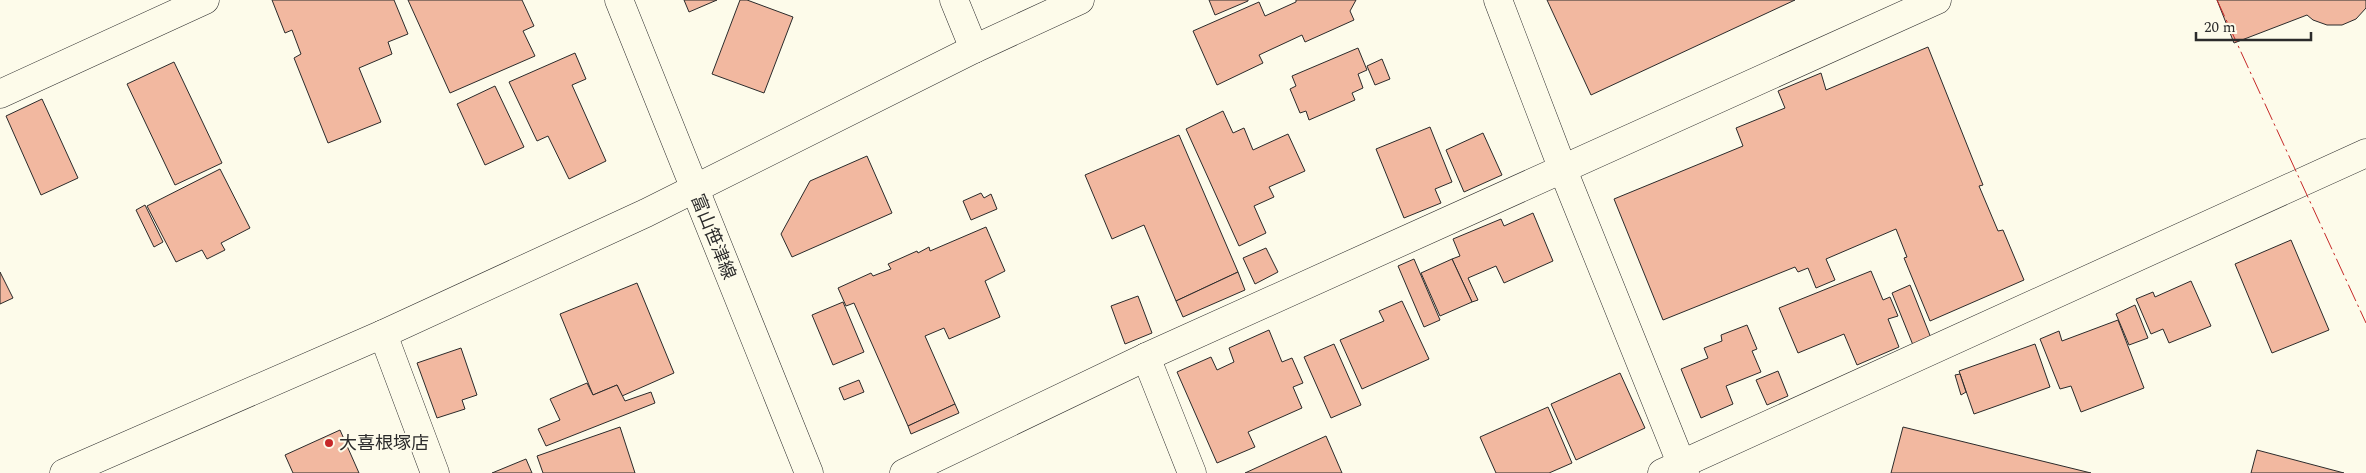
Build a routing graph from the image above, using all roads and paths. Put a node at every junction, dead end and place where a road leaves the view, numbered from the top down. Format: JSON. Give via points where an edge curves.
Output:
{"nodes":[{"id":1,"x":205,"y":0,"type":"edge"},
{"id":2,"x":619,"y":0,"type":"edge"},
{"id":3,"x":954,"y":0,"type":"edge"},
{"id":4,"x":1080,"y":0,"type":"edge"},
{"id":5,"x":1498,"y":0,"type":"edge"},
{"id":6,"x":1936,"y":0,"type":"edge"},
{"id":7,"x":974,"y":49,"type":"junction"},
{"id":8,"x":0,"y":94,"type":"edge"},
{"id":9,"x":2366,"y":152,"type":"edge"},
{"id":10,"x":1563,"y":170,"type":"junction"},
{"id":11,"x":694,"y":191,"type":"junction"},
{"id":12,"x":383,"y":334,"type":"junction"},
{"id":13,"x":1146,"y":357,"type":"junction"},
{"id":14,"x":1676,"y":470,"type":"edge"},
{"id":15,"x":64,"y":473,"type":"edge"},
{"id":16,"x":435,"y":473,"type":"edge"},
{"id":17,"x":809,"y":473,"type":"edge"},
{"id":18,"x":904,"y":473,"type":"edge"},
{"id":19,"x":1192,"y":473,"type":"edge"}],
"edges":[{"from":1,"to":8,"type":"street"},
{"from":2,"to":11,"type":"street","name":"富山笹津線"},
{"from":3,"to":7,"type":"street"},
{"from":4,"to":7,"type":"street"},
{"from":5,"to":10,"type":"street"},
{"from":6,"to":10,"type":"street"},
{"from":7,"to":11,"type":"street"},
{"from":9,"to":14,"type":"street"},
{"from":10,"to":13,"type":"street"},
{"from":10,"to":14,"type":"street"},
{"from":11,"to":12,"type":"street"},
{"from":11,"to":17,"type":"street","name":"富山笹津線"},
{"from":12,"to":15,"type":"street"},
{"from":12,"to":16,"type":"street"},
{"from":13,"to":18,"type":"street"},
{"from":13,"to":19,"type":"street"}]}
